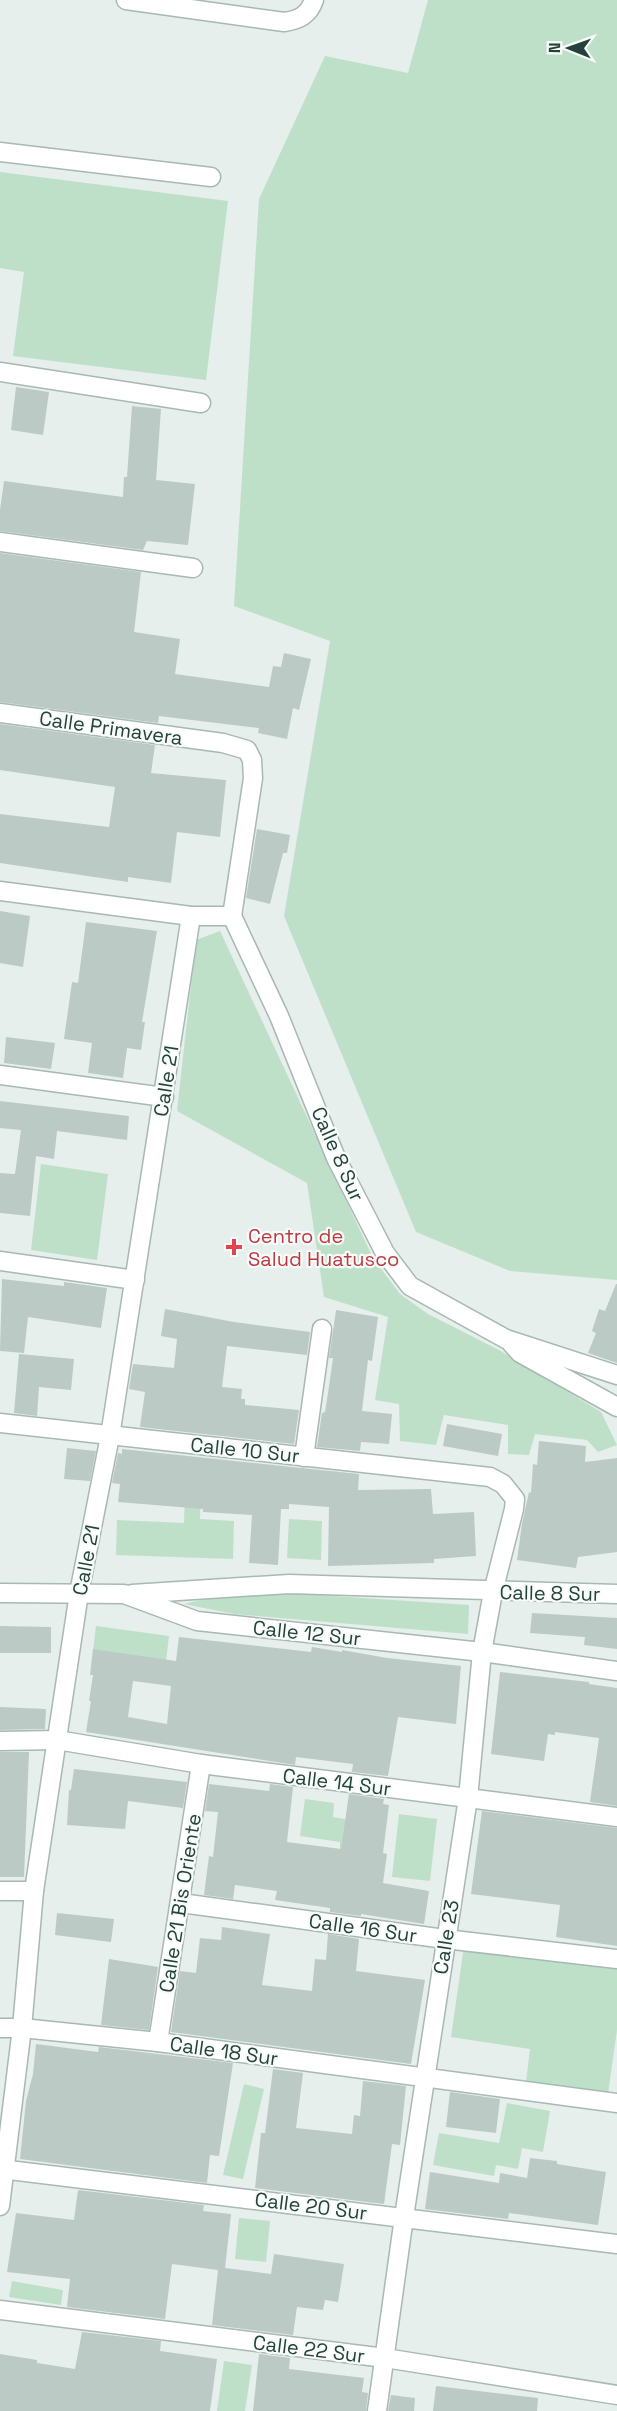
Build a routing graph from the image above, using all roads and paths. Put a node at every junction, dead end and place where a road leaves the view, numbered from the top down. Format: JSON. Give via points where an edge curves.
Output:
{"nodes":[{"id":1,"x":126,"y":0,"type":"edge"},
{"id":2,"x":314,"y":0,"type":"edge"},
{"id":3,"x":0,"y":152,"type":"edge"},
{"id":4,"x":211,"y":177,"type":"dead end"},
{"id":5,"x":0,"y":372,"type":"edge"},
{"id":6,"x":201,"y":403,"type":"dead end"},
{"id":7,"x":0,"y":542,"type":"edge"},
{"id":8,"x":193,"y":568,"type":"dead end"},
{"id":9,"x":0,"y":713,"type":"edge"},
{"id":10,"x":0,"y":891,"type":"edge"},
{"id":11,"x":191,"y":916,"type":"junction"},
{"id":12,"x":232,"y":916,"type":"junction"},
{"id":13,"x":0,"y":1075,"type":"edge"},
{"id":14,"x":164,"y":1097,"type":"junction"},
{"id":15,"x":0,"y":1261,"type":"edge"},
{"id":16,"x":135,"y":1280,"type":"junction"},
{"id":17,"x":322,"y":1329,"type":"dead end"},
{"id":18,"x":506,"y":1339,"type":"junction"},
{"id":19,"x":617,"y":1375,"type":"edge"},
{"id":20,"x":617,"y":1407,"type":"edge"},
{"id":21,"x":0,"y":1423,"type":"edge"},
{"id":22,"x":110,"y":1436,"type":"junction"},
{"id":23,"x":304,"y":1457,"type":"junction"},
{"id":24,"x":490,"y":1477,"type":"joint"},
{"id":25,"x":493,"y":1592,"type":"junction"},
{"id":26,"x":0,"y":1593,"type":"edge"},
{"id":27,"x":79,"y":1593,"type":"junction"},
{"id":28,"x":124,"y":1594,"type":"junction"},
{"id":29,"x":617,"y":1594,"type":"edge"},
{"id":30,"x":482,"y":1652,"type":"junction"},
{"id":31,"x":617,"y":1671,"type":"edge"},
{"id":32,"x":57,"y":1740,"type":"junction"},
{"id":33,"x":0,"y":1741,"type":"edge"},
{"id":34,"x":201,"y":1764,"type":"junction"},
{"id":35,"x":468,"y":1798,"type":"junction"},
{"id":36,"x":617,"y":1817,"type":"edge"},
{"id":37,"x":0,"y":1891,"type":"edge"},
{"id":38,"x":34,"y":1891,"type":"junction"},
{"id":39,"x":181,"y":1903,"type":"junction"},
{"id":40,"x":445,"y":1939,"type":"junction"},
{"id":41,"x":617,"y":1959,"type":"edge"},
{"id":42,"x":0,"y":2028,"type":"edge"},
{"id":43,"x":22,"y":2028,"type":"junction"},
{"id":44,"x":158,"y":2042,"type":"junction"},
{"id":45,"x":425,"y":2078,"type":"junction"},
{"id":46,"x":617,"y":2103,"type":"edge"},
{"id":47,"x":3,"y":2169,"type":"edge"},
{"id":48,"x":0,"y":2206,"type":"edge"},
{"id":49,"x":404,"y":2217,"type":"junction"},
{"id":50,"x":617,"y":2244,"type":"edge"},
{"id":51,"x":0,"y":2310,"type":"edge"},
{"id":52,"x":385,"y":2358,"type":"junction"},
{"id":53,"x":617,"y":2395,"type":"edge"},
{"id":54,"x":377,"y":2411,"type":"edge"}],
"edges":[{"from":1,"to":2,"type":"street","via":[[284,22],[302,17]]},
{"from":3,"to":4,"type":"street"},
{"from":5,"to":6,"type":"street"},
{"from":7,"to":8,"type":"street"},
{"from":9,"to":12,"type":"street","name":"Calle Primavera","via":[[223,743],[247,750],[253,778]]},
{"from":10,"to":11,"type":"street"},
{"from":11,"to":12,"type":"street"},
{"from":11,"to":14,"type":"street","name":"Calle 21"},
{"from":12,"to":18,"type":"street","name":"Calle 8 Sur","via":[[279,1016],[336,1158],[385,1253],[410,1286]]},
{"from":13,"to":14,"type":"street"},
{"from":14,"to":16,"type":"street","name":"Calle 21"},
{"from":15,"to":16,"type":"street"},
{"from":16,"to":22,"type":"street","name":"Calle 21"},
{"from":17,"to":23,"type":"street"},
{"from":18,"to":19,"type":"street","name":"Calle 8 Sur"},
{"from":18,"to":20,"type":"street","name":"Calle 8 Sur","via":[[520,1353]]},
{"from":21,"to":22,"type":"street","name":"Calle 10 Sur"},
{"from":22,"to":23,"type":"street","name":"Calle 10 Sur"},
{"from":22,"to":27,"type":"street","name":"Calle 21"},
{"from":23,"to":24,"type":"street","name":"Calle 10 Sur"},
{"from":24,"to":25,"type":"street","name":"Calle 23","via":[[503,1484],[515,1499]]},
{"from":25,"to":28,"type":"street","name":"Calle 8 Sur","via":[[289,1584]]},
{"from":25,"to":29,"type":"street","name":"Calle 8 Sur"},
{"from":25,"to":30,"type":"street","name":"Calle 23"},
{"from":26,"to":27,"type":"street","name":"Calle 12 Sur"},
{"from":27,"to":28,"type":"street","name":"Calle 12 Sur"},
{"from":27,"to":32,"type":"street","name":"Calle 21"},
{"from":28,"to":30,"type":"street","name":"Calle 12 Sur","via":[[197,1621]]},
{"from":30,"to":31,"type":"street","name":"Calle 12 Sur"},
{"from":30,"to":35,"type":"street","name":"Calle 23"},
{"from":32,"to":33,"type":"street","name":"Calle 14 Sur"},
{"from":32,"to":34,"type":"street","name":"Calle 14 Sur"},
{"from":32,"to":38,"type":"street","name":"Calle 21"},
{"from":34,"to":35,"type":"street","name":"Calle 14 Sur"},
{"from":34,"to":39,"type":"street","name":"Calle 21 Bis Oriente"},
{"from":35,"to":36,"type":"street","name":"Calle 14 Sur"},
{"from":35,"to":40,"type":"street","name":"Calle 23"},
{"from":37,"to":38,"type":"street"},
{"from":38,"to":43,"type":"street","name":"Calle 21"},
{"from":39,"to":40,"type":"street","name":"Calle 16 Sur"},
{"from":39,"to":44,"type":"street","name":"Calle 21 Bis Oriente"},
{"from":40,"to":41,"type":"street","name":"Calle 16 Sur"},
{"from":40,"to":45,"type":"street","name":"Calle 23"},
{"from":42,"to":43,"type":"street","name":"Calle 18 Sur"},
{"from":43,"to":44,"type":"street","name":"Calle 18 Sur"},
{"from":43,"to":47,"type":"street","name":"Calle 21"},
{"from":44,"to":45,"type":"street","name":"Calle 18 Sur"},
{"from":45,"to":46,"type":"street","name":"Calle 18 Sur"},
{"from":45,"to":49,"type":"street","name":"Calle 23"},
{"from":47,"to":48,"type":"street","name":"Calle 21"},
{"from":47,"to":49,"type":"street","name":"Calle 20 Sur"},
{"from":49,"to":50,"type":"street","name":"Calle 20 Sur"},
{"from":49,"to":52,"type":"street","name":"Calle 23"},
{"from":51,"to":52,"type":"street","name":"Calle 22 Sur"},
{"from":52,"to":53,"type":"street","name":"Calle 22 Sur"},
{"from":52,"to":54,"type":"street","name":"Calle 23"}]}
